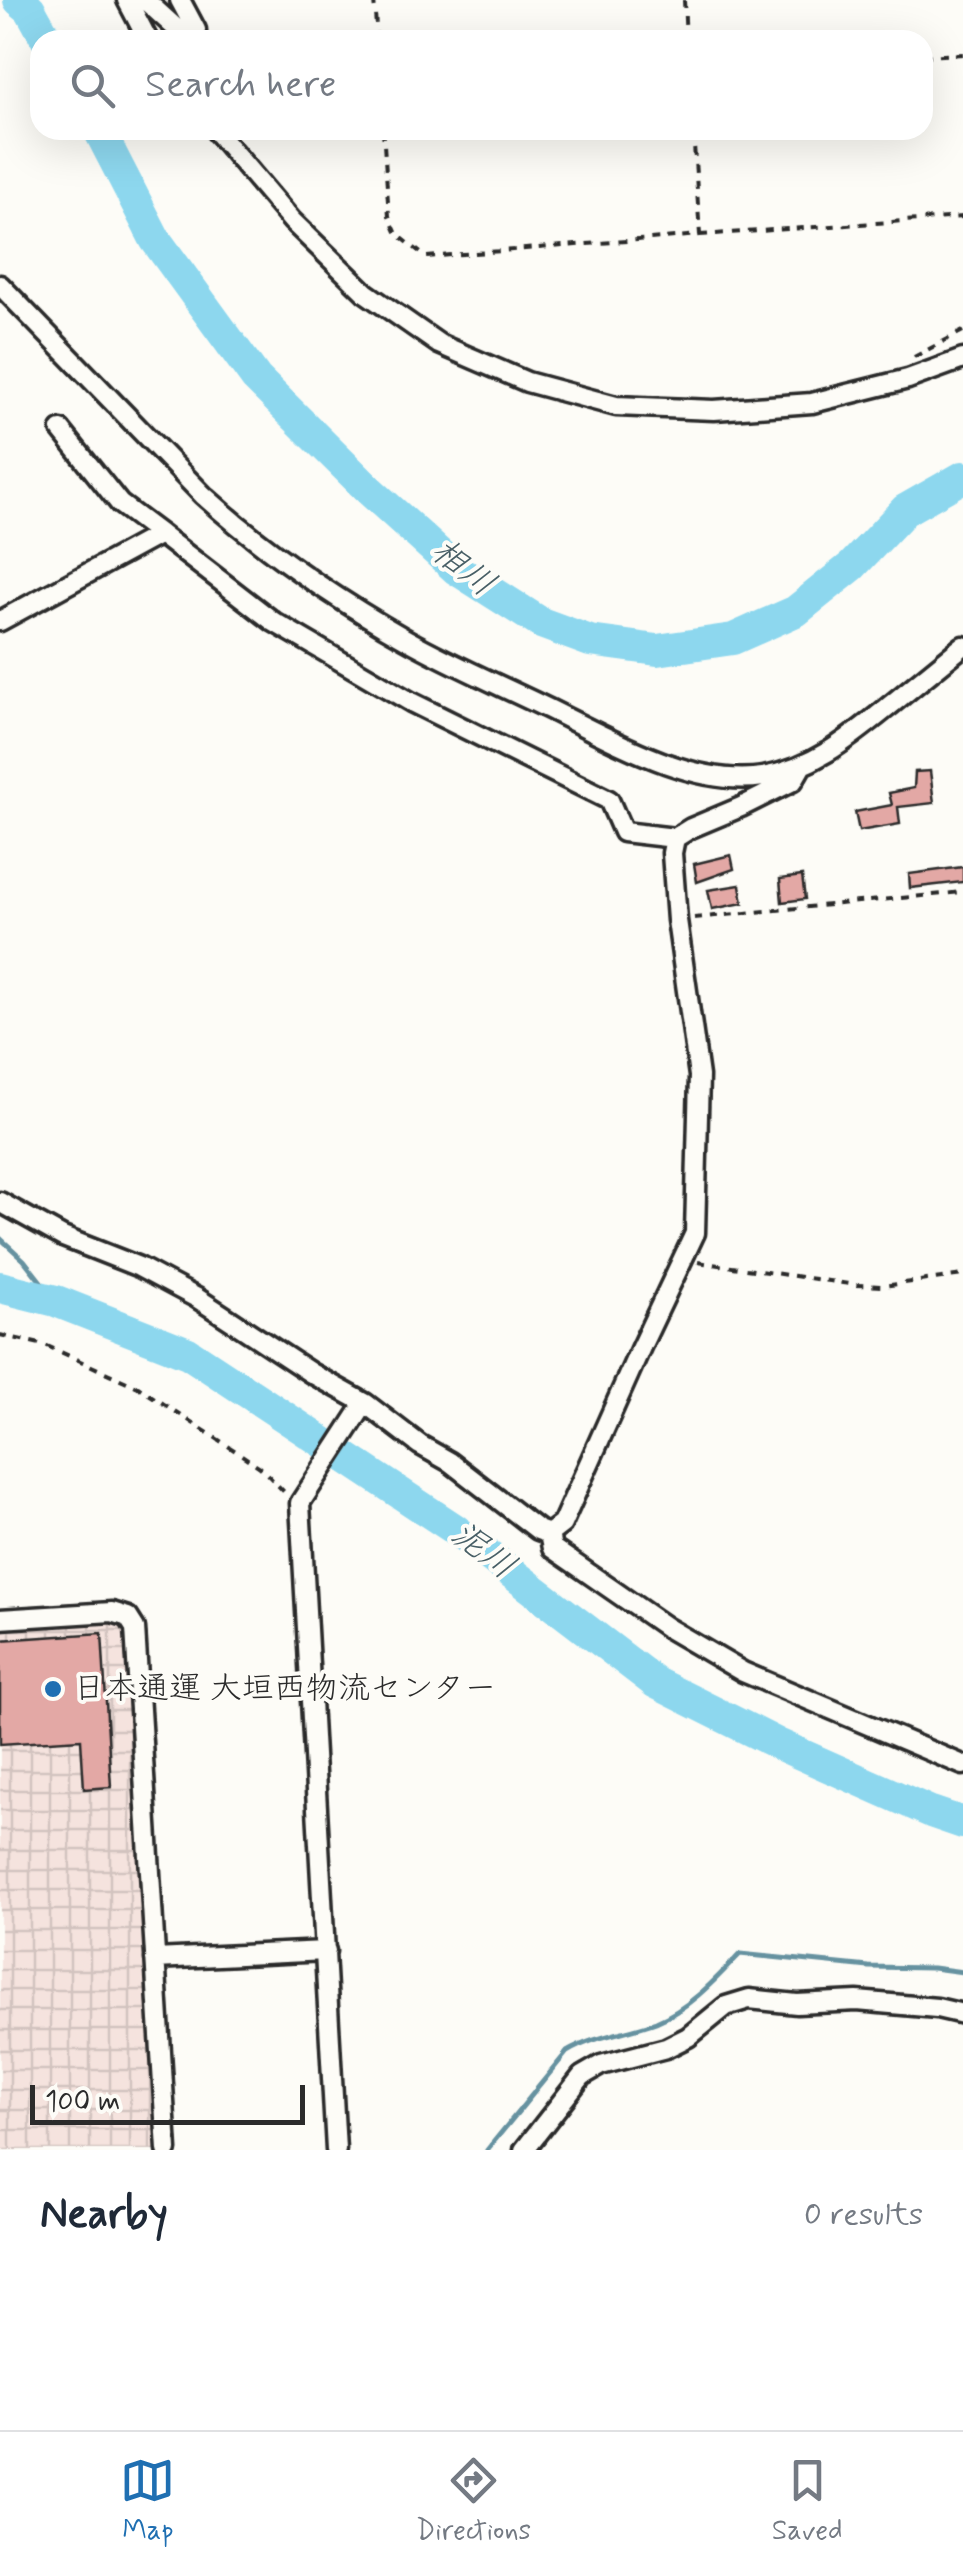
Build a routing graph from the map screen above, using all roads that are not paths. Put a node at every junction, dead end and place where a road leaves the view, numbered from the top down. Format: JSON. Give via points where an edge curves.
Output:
{"nodes":[{"id":1,"x":126,"y":0,"type":"edge"},
{"id":2,"x":145,"y":0,"type":"edge"},
{"id":3,"x":180,"y":0,"type":"edge"},
{"id":4,"x":142,"y":30,"type":"edge"},
{"id":5,"x":180,"y":30,"type":"edge"},
{"id":6,"x":196,"y":30,"type":"edge"},
{"id":7,"x":223,"y":140,"type":"edge"},
{"id":8,"x":0,"y":285,"type":"edge"},
{"id":9,"x":963,"y":359,"type":"edge"},
{"id":10,"x":61,"y":430,"type":"dead end"},
{"id":11,"x":160,"y":534,"type":"junction"},
{"id":12,"x":0,"y":621,"type":"edge"},
{"id":13,"x":963,"y":646,"type":"edge"},
{"id":14,"x":801,"y":767,"type":"junction"},
{"id":15,"x":676,"y":838,"type":"junction"},
{"id":16,"x":0,"y":1202,"type":"edge"},
{"id":17,"x":362,"y":1409,"type":"junction"},
{"id":18,"x":549,"y":1534,"type":"junction"},
{"id":19,"x":0,"y":1618,"type":"edge"},
{"id":20,"x":963,"y":1765,"type":"edge"},
{"id":21,"x":326,"y":1950,"type":"junction"},
{"id":22,"x":155,"y":1959,"type":"junction"},
{"id":23,"x":963,"y":2014,"type":"edge"},
{"id":24,"x":166,"y":2150,"type":"edge"},
{"id":25,"x":336,"y":2150,"type":"edge"},
{"id":26,"x":524,"y":2150,"type":"edge"}],
"edges":[{"from":1,"to":4,"type":"street"},
{"from":2,"to":5,"type":"street"},
{"from":3,"to":6,"type":"street"},
{"from":7,"to":9,"type":"street","via":[[366,294],[438,344],[527,382],[616,406],[714,410],[812,403]]},
{"from":8,"to":14,"type":"street","via":[[236,526],[408,640],[608,738],[698,773],[761,777]]},
{"from":10,"to":11,"type":"street","via":[[120,504]]},
{"from":11,"to":12,"type":"street"},
{"from":11,"to":15,"type":"street","via":[[274,622],[410,702],[608,800],[622,832]]},
{"from":13,"to":14,"type":"street","via":[[841,745]]},
{"from":14,"to":15,"type":"street","via":[[793,781]]},
{"from":15,"to":18,"type":"street","via":[[678,920],[699,1076],[695,1233],[562,1524]]},
{"from":16,"to":17,"type":"street","via":[[197,1298]]},
{"from":17,"to":18,"type":"street"},
{"from":17,"to":21,"type":"street","via":[[303,1499]]},
{"from":18,"to":20,"type":"street","via":[[552,1548],[742,1672]]},
{"from":19,"to":22,"type":"street","via":[[112,1612],[128,1617],[135,1628]]},
{"from":21,"to":22,"type":"street"},
{"from":21,"to":25,"type":"street"},
{"from":22,"to":24,"type":"street"},
{"from":23,"to":26,"type":"street","via":[[857,2002],[749,1999],[726,2006],[666,2048],[582,2076]]}]}
